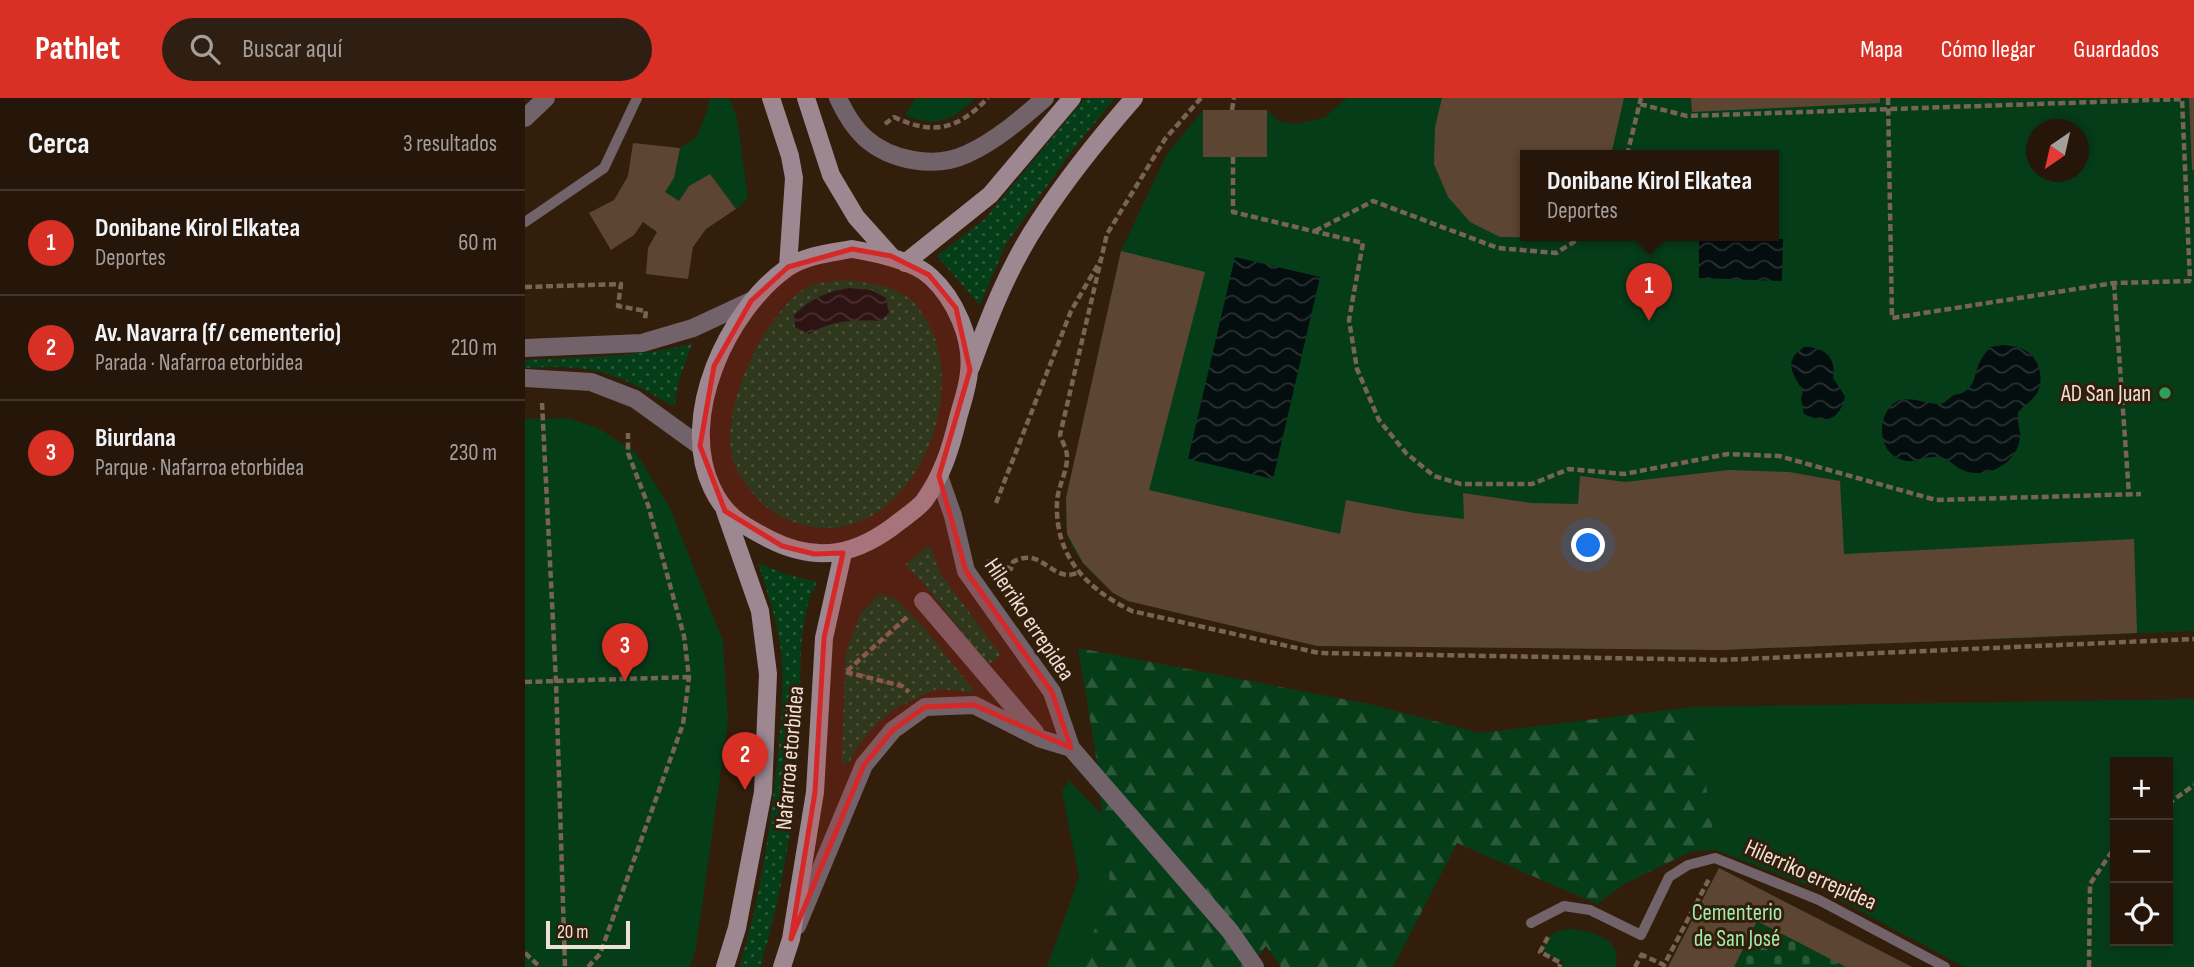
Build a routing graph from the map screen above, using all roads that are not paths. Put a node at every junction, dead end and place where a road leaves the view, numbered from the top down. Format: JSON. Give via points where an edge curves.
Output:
{"nodes":[{"id":1,"x":545,"y":98,"type":"edge"},
{"id":2,"x":637,"y":98,"type":"edge"},
{"id":3,"x":771,"y":98,"type":"edge"},
{"id":4,"x":806,"y":98,"type":"edge"},
{"id":5,"x":838,"y":98,"type":"edge"},
{"id":6,"x":1045,"y":98,"type":"edge"},
{"id":7,"x":1072,"y":98,"type":"edge"},
{"id":8,"x":1133,"y":98,"type":"edge"},
{"id":9,"x":525,"y":118,"type":"edge"},
{"id":10,"x":525,"y":222,"type":"edge"},
{"id":11,"x":898,"y":260,"type":"junction"},
{"id":12,"x":788,"y":267,"type":"junction"},
{"id":13,"x":751,"y":301,"type":"junction"},
{"id":14,"x":525,"y":348,"type":"edge"},
{"id":15,"x":969,"y":370,"type":"junction"},
{"id":16,"x":525,"y":378,"type":"edge"},
{"id":17,"x":700,"y":446,"type":"junction"},
{"id":18,"x":939,"y":476,"type":"junction"},
{"id":19,"x":725,"y":511,"type":"junction"},
{"id":20,"x":843,"y":553,"type":"junction"},
{"id":21,"x":923,"y":601,"type":"dead end"},
{"id":22,"x":1041,"y":739,"type":"junction"},
{"id":23,"x":1071,"y":748,"type":"junction"},
{"id":24,"x":1531,"y":923,"type":"dead end"},
{"id":25,"x":791,"y":939,"type":"junction"},
{"id":26,"x":725,"y":967,"type":"edge"},
{"id":27,"x":782,"y":967,"type":"edge"},
{"id":28,"x":1255,"y":967,"type":"edge"},
{"id":29,"x":1945,"y":967,"type":"edge"}],
"edges":[{"from":1,"to":9,"type":"street"},
{"from":2,"to":10,"type":"lane","via":[[604,168]]},
{"from":3,"to":12,"type":"main road","via":[[794,178]]},
{"from":4,"to":11,"type":"main road","via":[[831,175],[856,217]]},
{"from":5,"to":6,"type":"street","via":[[864,137],[900,157],[925,162],[966,155],[1010,128]]},
{"from":7,"to":11,"type":"main road","via":[[990,195]]},
{"from":8,"to":15,"type":"main road","via":[[1038,222],[990,316]]},
{"from":11,"to":12,"type":"main road","via":[[852,249],[816,255]]},
{"from":11,"to":15,"type":"main road","via":[[929,275],[956,309]]},
{"from":12,"to":13,"type":"main road"},
{"from":13,"to":14,"type":"street","via":[[693,328],[642,343]]},
{"from":13,"to":17,"type":"main road","via":[[714,366]]},
{"from":15,"to":18,"type":"main road","via":[[951,448]]},
{"from":16,"to":17,"type":"street","via":[[591,382],[635,399]]},
{"from":17,"to":19,"type":"main road","name":"Nafarroa etorbidea","via":[[711,485]]},
{"from":18,"to":20,"type":"main road","via":[[923,502],[885,533]]},
{"from":18,"to":23,"type":"street","name":"Hilerriko errepidea","via":[[966,571],[1052,692]]},
{"from":19,"to":20,"type":"main road","via":[[782,546],[814,554]]},
{"from":19,"to":26,"type":"main road","name":"Nafarroa etorbidea","via":[[760,611],[768,674],[763,792]]},
{"from":20,"to":25,"type":"main road","name":"Nafarroa etorbidea","via":[[824,638],[815,792]]},
{"from":21,"to":22,"type":"street"},
{"from":22,"to":23,"type":"street"},
{"from":22,"to":25,"type":"street","via":[[974,705],[925,707],[893,730],[864,765]]},
{"from":23,"to":28,"type":"street","name":"Hilerriko errepidea","via":[[1230,931]]},
{"from":24,"to":29,"type":"lane","name":"Hilerriko errepidea","via":[[1564,906],[1590,910],[1641,935],[1669,877],[1688,865],[1716,858],[1819,900]]},
{"from":25,"to":27,"type":"main road","name":"Nafarroa etorbidea"}]}
